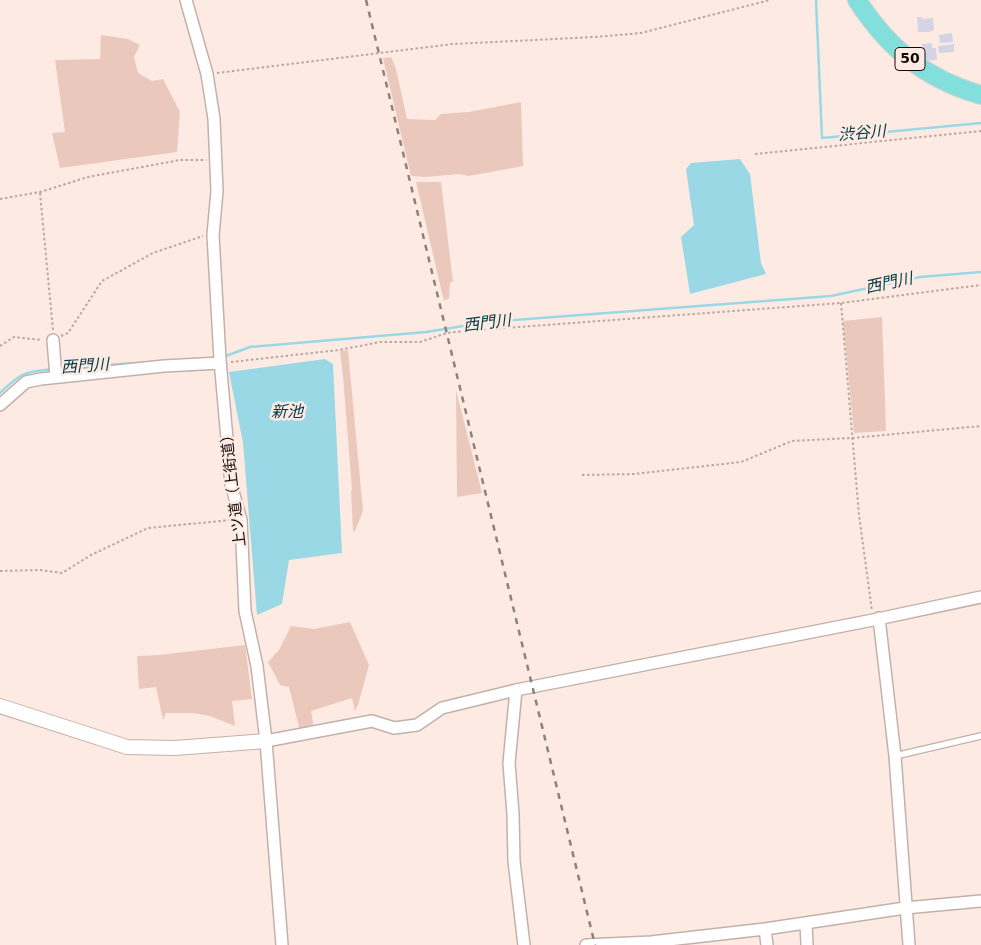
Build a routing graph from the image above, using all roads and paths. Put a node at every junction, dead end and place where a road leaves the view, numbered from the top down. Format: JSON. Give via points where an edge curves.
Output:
{"nodes":[{"id":1,"x":186,"y":0,"type":"edge"},
{"id":2,"x":770,"y":0,"type":"edge"},
{"id":3,"x":857,"y":0,"type":"edge"},
{"id":4,"x":207,"y":74,"type":"junction"},
{"id":5,"x":981,"y":95,"type":"edge"},
{"id":6,"x":981,"y":131,"type":"edge"},
{"id":7,"x":755,"y":154,"type":"dead end"},
{"id":8,"x":216,"y":160,"type":"junction"},
{"id":9,"x":40,"y":192,"type":"junction"},
{"id":10,"x":0,"y":199,"type":"edge"},
{"id":11,"x":213,"y":235,"type":"junction"},
{"id":12,"x":981,"y":285,"type":"edge"},
{"id":13,"x":841,"y":303,"type":"junction"},
{"id":14,"x":54,"y":340,"type":"junction"},
{"id":15,"x":0,"y":346,"type":"edge"},
{"id":16,"x":220,"y":359,"type":"junction"},
{"id":17,"x":56,"y":372,"type":"junction"},
{"id":18,"x":0,"y":405,"type":"edge"},
{"id":19,"x":981,"y":426,"type":"edge"},
{"id":20,"x":852,"y":438,"type":"junction"},
{"id":21,"x":582,"y":475,"type":"dead end"},
{"id":22,"x":241,"y":520,"type":"junction"},
{"id":23,"x":0,"y":571,"type":"edge"},
{"id":24,"x":981,"y":597,"type":"edge"},
{"id":25,"x":876,"y":619,"type":"junction"},
{"id":26,"x":516,"y":690,"type":"junction"},
{"id":27,"x":0,"y":706,"type":"edge"},
{"id":28,"x":981,"y":736,"type":"edge"},
{"id":29,"x":266,"y":741,"type":"junction"},
{"id":30,"x":895,"y":756,"type":"junction"},
{"id":31,"x":981,"y":901,"type":"edge"},
{"id":32,"x":905,"y":908,"type":"junction"},
{"id":33,"x":806,"y":923,"type":"junction"},
{"id":34,"x":765,"y":929,"type":"junction"},
{"id":35,"x":651,"y":944,"type":"edge"},
{"id":36,"x":282,"y":945,"type":"edge"},
{"id":37,"x":524,"y":945,"type":"edge"},
{"id":38,"x":586,"y":945,"type":"edge"},
{"id":39,"x":766,"y":945,"type":"edge"},
{"id":40,"x":807,"y":945,"type":"edge"},
{"id":41,"x":909,"y":945,"type":"edge"}],
"edges":[{"from":1,"to":4,"type":"street","name":"上ツ道（上街道）"},
{"from":2,"to":4,"type":"path","via":[[641,33],[453,44]]},
{"from":3,"to":5,"type":"main road","number":"50","via":[[873,24],[921,68],[958,88]]},
{"from":4,"to":8,"type":"street","name":"上ツ道（上街道）"},
{"from":6,"to":7,"type":"path"},
{"from":8,"to":9,"type":"path","via":[[180,160],[107,173]]},
{"from":8,"to":11,"type":"street","name":"上ツ道（上街道）"},
{"from":9,"to":10,"type":"path"},
{"from":9,"to":14,"type":"path"},
{"from":11,"to":14,"type":"path","via":[[153,252],[102,282],[68,333]]},
{"from":11,"to":16,"type":"street","name":"上ツ道（上街道）"},
{"from":12,"to":13,"type":"path"},
{"from":13,"to":16,"type":"path","via":[[465,331],[420,342],[380,342],[339,350]]},
{"from":13,"to":20,"type":"path"},
{"from":14,"to":15,"type":"path","via":[[14,337]]},
{"from":14,"to":17,"type":"street"},
{"from":16,"to":17,"type":"street","via":[[164,366]]},
{"from":16,"to":22,"type":"street","name":"上ツ道（上街道）","via":[[231,484]]},
{"from":17,"to":18,"type":"street","via":[[26,382]]},
{"from":19,"to":20,"type":"path"},
{"from":20,"to":21,"type":"path","via":[[792,441],[742,462],[634,474]]},
{"from":20,"to":25,"type":"path","via":[[859,516]]},
{"from":22,"to":23,"type":"path","via":[[148,528],[62,572]]},
{"from":22,"to":29,"type":"street","name":"上ツ道（上街道）","via":[[245,611],[257,666]]},
{"from":24,"to":25,"type":"street"},
{"from":25,"to":26,"type":"street"},
{"from":25,"to":30,"type":"street"},
{"from":26,"to":29,"type":"street","via":[[442,708],[417,725],[394,728],[372,721]]},
{"from":26,"to":37,"type":"street","via":[[509,763],[514,861]]},
{"from":27,"to":29,"type":"street","via":[[127,747],[175,748]]},
{"from":28,"to":30,"type":"lane"},
{"from":29,"to":36,"type":"street","name":"上ツ道（上街道）"},
{"from":30,"to":32,"type":"street"},
{"from":31,"to":32,"type":"street"},
{"from":32,"to":33,"type":"street"},
{"from":32,"to":41,"type":"street"},
{"from":33,"to":34,"type":"street"},
{"from":33,"to":40,"type":"street"},
{"from":34,"to":35,"type":"street"},
{"from":34,"to":39,"type":"street"},
{"from":35,"to":38,"type":"street"}]}
